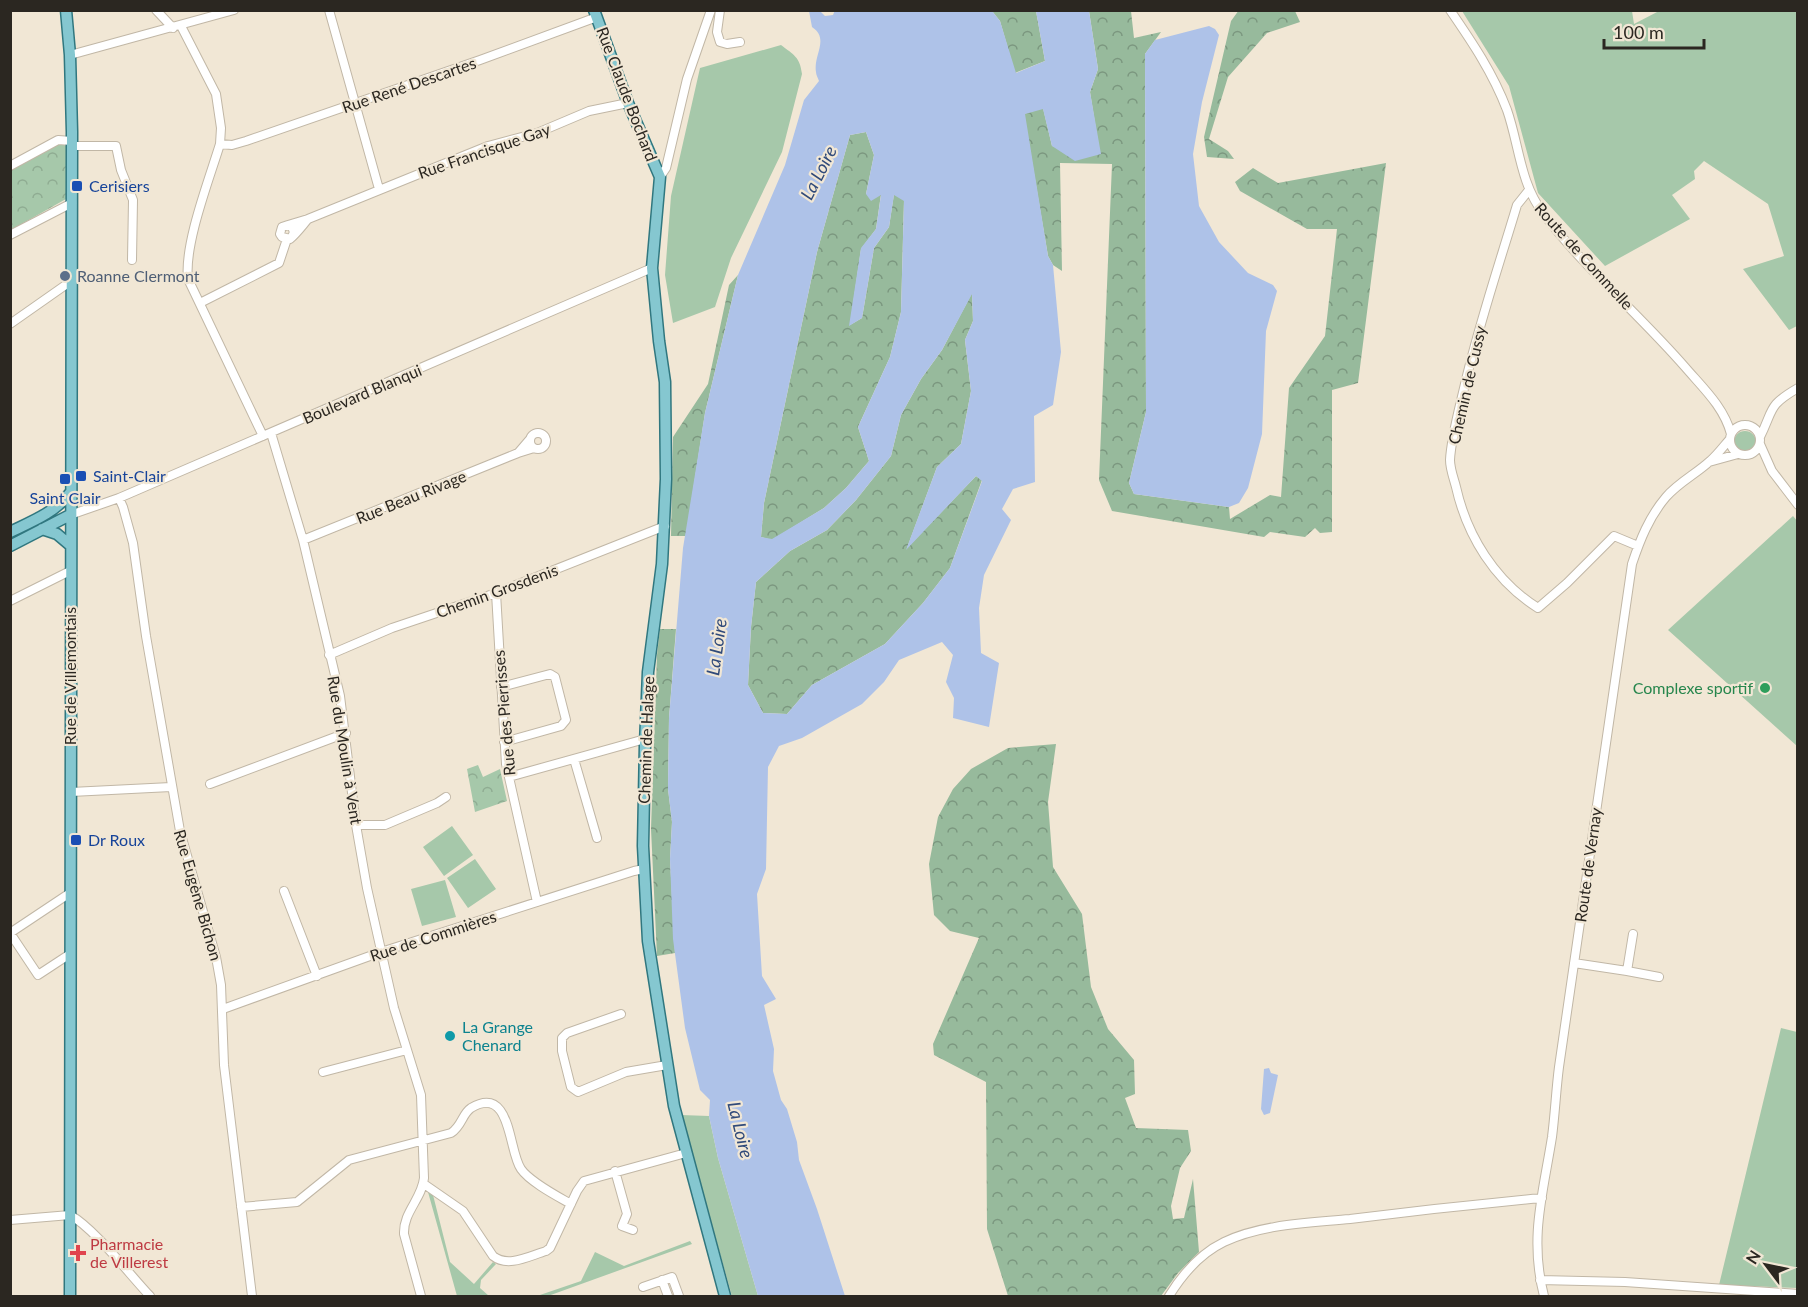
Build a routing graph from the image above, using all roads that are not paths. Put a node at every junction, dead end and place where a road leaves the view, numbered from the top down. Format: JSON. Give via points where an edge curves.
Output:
{"nodes":[{"id":1,"x":66,"y":10,"type":"edge"},
{"id":2,"x":156,"y":10,"type":"edge"},
{"id":3,"x":234,"y":10,"type":"edge"},
{"id":4,"x":329,"y":10,"type":"edge"},
{"id":5,"x":711,"y":10,"type":"edge"},
{"id":6,"x":720,"y":10,"type":"edge"},
{"id":7,"x":1450,"y":10,"type":"edge"},
{"id":8,"x":595,"y":14,"type":"edge"},
{"id":9,"x":177,"y":27,"type":"junction"},
{"id":10,"x":740,"y":42,"type":"dead end"},
{"id":11,"x":70,"y":55,"type":"junction"},
{"id":12,"x":355,"y":103,"type":"junction"},
{"id":13,"x":628,"y":103,"type":"junction"},
{"id":14,"x":72,"y":141,"type":"junction"},
{"id":15,"x":220,"y":144,"type":"junction"},
{"id":16,"x":10,"y":166,"type":"edge"},
{"id":17,"x":660,"y":177,"type":"junction"},
{"id":18,"x":379,"y":189,"type":"junction"},
{"id":19,"x":1529,"y":190,"type":"junction"},
{"id":20,"x":72,"y":203,"type":"junction"},
{"id":21,"x":308,"y":219,"type":"junction"},
{"id":22,"x":10,"y":235,"type":"edge"},
{"id":23,"x":290,"y":238,"type":"junction"},
{"id":24,"x":132,"y":260,"type":"dead end"},
{"id":25,"x":652,"y":268,"type":"junction"},
{"id":26,"x":72,"y":283,"type":"junction"},
{"id":27,"x":200,"y":303,"type":"junction"},
{"id":28,"x":10,"y":324,"type":"edge"},
{"id":29,"x":1797,"y":388,"type":"edge"},
{"id":30,"x":1725,"y":415,"type":"junction"},
{"id":31,"x":1768,"y":415,"type":"junction"},
{"id":32,"x":1748,"y":426,"type":"junction"},
{"id":33,"x":267,"y":435,"type":"junction"},
{"id":34,"x":1730,"y":437,"type":"junction"},
{"id":35,"x":1760,"y":441,"type":"junction"},
{"id":36,"x":532,"y":443,"type":"dead end"},
{"id":37,"x":1738,"y":454,"type":"junction"},
{"id":38,"x":1749,"y":455,"type":"junction"},
{"id":39,"x":1709,"y":462,"type":"junction"},
{"id":40,"x":1772,"y":471,"type":"junction"},
{"id":41,"x":70,"y":493,"type":"junction"},
{"id":42,"x":119,"y":498,"type":"junction"},
{"id":43,"x":1797,"y":506,"type":"edge"},
{"id":44,"x":70,"y":515,"type":"junction"},
{"id":45,"x":45,"y":516,"type":"junction"},
{"id":46,"x":665,"y":526,"type":"junction"},
{"id":47,"x":42,"y":529,"type":"junction"},
{"id":48,"x":10,"y":532,"type":"edge"},
{"id":49,"x":303,"y":540,"type":"junction"},
{"id":50,"x":70,"y":545,"type":"junction"},
{"id":51,"x":10,"y":546,"type":"edge"},
{"id":52,"x":1638,"y":546,"type":"junction"},
{"id":53,"x":70,"y":571,"type":"junction"},
{"id":54,"x":496,"y":593,"type":"junction"},
{"id":55,"x":10,"y":601,"type":"edge"},
{"id":56,"x":330,"y":655,"type":"junction"},
{"id":57,"x":501,"y":687,"type":"junction"},
{"id":58,"x":346,"y":733,"type":"junction"},
{"id":59,"x":645,"y":739,"type":"junction"},
{"id":60,"x":504,"y":742,"type":"junction"},
{"id":61,"x":574,"y":759,"type":"junction"},
{"id":62,"x":509,"y":777,"type":"junction"},
{"id":63,"x":210,"y":784,"type":"dead end"},
{"id":64,"x":171,"y":787,"type":"junction"},
{"id":65,"x":71,"y":792,"type":"junction"},
{"id":66,"x":446,"y":797,"type":"dead end"},
{"id":67,"x":356,"y":825,"type":"junction"},
{"id":68,"x":597,"y":838,"type":"dead end"},
{"id":69,"x":644,"y":869,"type":"junction"},
{"id":70,"x":284,"y":891,"type":"dead end"},
{"id":71,"x":70,"y":893,"type":"junction"},
{"id":72,"x":537,"y":902,"type":"junction"},
{"id":73,"x":10,"y":933,"type":"edge"},
{"id":74,"x":1633,"y":934,"type":"dead end"},
{"id":75,"x":381,"y":952,"type":"junction"},
{"id":76,"x":70,"y":954,"type":"junction"},
{"id":77,"x":1574,"y":963,"type":"junction"},
{"id":78,"x":1627,"y":971,"type":"junction"},
{"id":79,"x":317,"y":976,"type":"junction"},
{"id":80,"x":1659,"y":977,"type":"dead end"},
{"id":81,"x":224,"y":1010,"type":"junction"},
{"id":82,"x":621,"y":1014,"type":"dead end"},
{"id":83,"x":406,"y":1050,"type":"junction"},
{"id":84,"x":667,"y":1065,"type":"junction"},
{"id":85,"x":323,"y":1072,"type":"dead end"},
{"id":86,"x":423,"y":1140,"type":"junction"},
{"id":87,"x":687,"y":1153,"type":"junction"},
{"id":88,"x":615,"y":1171,"type":"junction"},
{"id":89,"x":423,"y":1184,"type":"junction"},
{"id":90,"x":1542,"y":1198,"type":"junction"},
{"id":91,"x":571,"y":1204,"type":"junction"},
{"id":92,"x":242,"y":1207,"type":"junction"},
{"id":93,"x":70,"y":1215,"type":"junction"},
{"id":94,"x":10,"y":1220,"type":"edge"},
{"id":95,"x":633,"y":1230,"type":"dead end"},
{"id":96,"x":662,"y":1280,"type":"junction"},
{"id":97,"x":1540,"y":1280,"type":"junction"},
{"id":98,"x":643,"y":1287,"type":"dead end"},
{"id":99,"x":1797,"y":1294,"type":"edge"},
{"id":100,"x":70,"y":1296,"type":"edge"},
{"id":101,"x":150,"y":1296,"type":"edge"},
{"id":102,"x":252,"y":1296,"type":"edge"},
{"id":103,"x":421,"y":1296,"type":"edge"},
{"id":104,"x":668,"y":1296,"type":"edge"},
{"id":105,"x":679,"y":1296,"type":"edge"},
{"id":106,"x":725,"y":1296,"type":"edge"},
{"id":107,"x":1169,"y":1296,"type":"edge"},
{"id":108,"x":1544,"y":1296,"type":"edge"}],
"edges":[{"from":1,"to":11,"type":"main road","name":"Rue de Villemontais"},
{"from":2,"to":9,"type":"street","name":"Rue du Moulin à Vent"},
{"from":3,"to":9,"type":"street"},
{"from":4,"to":12,"type":"street"},
{"from":5,"to":17,"type":"street","via":[[687,79],[666,168]]},
{"from":6,"to":10,"type":"street","via":[[720,42]]},
{"from":7,"to":19,"type":"street","name":"Route de Commelle","via":[[1487,66],[1502,97]]},
{"from":8,"to":12,"type":"street","name":"Rue René Descartes"},
{"from":8,"to":13,"type":"main road","name":"Rue Claude Bochard"},
{"from":9,"to":11,"type":"street"},
{"from":9,"to":15,"type":"street","name":"Rue du Moulin à Vent","via":[[216,94]]},
{"from":11,"to":14,"type":"main road","name":"Rue de Villemontais"},
{"from":12,"to":15,"type":"street","name":"Rue René Descartes","via":[[246,141]]},
{"from":12,"to":18,"type":"street"},
{"from":13,"to":17,"type":"main road","name":"Rue Claude Bochard"},
{"from":13,"to":18,"type":"street","name":"Rue Francisque Gay","via":[[589,111]]},
{"from":14,"to":16,"type":"street","via":[[58,140]]},
{"from":14,"to":20,"type":"main road","name":"Rue de Villemontais"},
{"from":14,"to":24,"type":"street","via":[[116,146],[133,200]]},
{"from":15,"to":27,"type":"street","name":"Rue du Moulin à Vent","via":[[186,265]]},
{"from":17,"to":25,"type":"main road","name":"Chemin de Halage"},
{"from":18,"to":21,"type":"street","name":"Rue Francisque Gay"},
{"from":19,"to":30,"type":"street","name":"Route de Commelle","via":[[1553,226],[1655,333]]},
{"from":19,"to":52,"type":"street","name":"Chemin de Cussy","via":[[1517,205],[1461,402],[1450,462],[1458,497],[1471,531],[1494,571],[1538,608],[1614,536]]},
{"from":20,"to":22,"type":"street"},
{"from":20,"to":26,"type":"main road","name":"Rue de Villemontais"},
{"from":21,"to":23,"type":"street","name":"Rue Francisque Gay"},
{"from":21,"to":23,"type":"street","name":"Rue Francisque Gay","via":[[288,225],[293,229]]},
{"from":23,"to":27,"type":"street","name":"Rue Francisque Gay","via":[[279,263]]},
{"from":25,"to":33,"type":"street","name":"Boulevard Blanqui"},
{"from":25,"to":46,"type":"main road","name":"Chemin de Halage","via":[[665,382]]},
{"from":26,"to":28,"type":"street"},
{"from":26,"to":41,"type":"main road","name":"Rue de Villemontais"},
{"from":27,"to":33,"type":"street","name":"Rue du Moulin à Vent"},
{"from":29,"to":31,"type":"street","via":[[1780,398]]},
{"from":30,"to":32,"type":"street","name":"Route de Commelle"},
{"from":30,"to":34,"type":"street","name":"Route de Commelle"},
{"from":31,"to":32,"type":"street"},
{"from":31,"to":35,"type":"street"},
{"from":32,"to":34,"type":"street","via":[[1736,428]]},
{"from":32,"to":35,"type":"street"},
{"from":33,"to":42,"type":"street","name":"Boulevard Blanqui"},
{"from":33,"to":49,"type":"street","name":"Rue du Moulin à Vent"},
{"from":34,"to":37,"type":"street","via":[[1732,449]]},
{"from":34,"to":39,"type":"street","name":"Route de Vernay"},
{"from":35,"to":38,"type":"street","via":[[1758,449]]},
{"from":35,"to":40,"type":"street"},
{"from":36,"to":49,"type":"street","name":"Rue Beau Rivage","via":[[518,453]]},
{"from":37,"to":38,"type":"street"},
{"from":37,"to":39,"type":"street","name":"Route de Vernay"},
{"from":38,"to":40,"type":"street"},
{"from":39,"to":52,"type":"street","name":"Route de Vernay","via":[[1667,496]]},
{"from":40,"to":43,"type":"street"},
{"from":41,"to":44,"type":"main road","name":"Rue de Villemontais"},
{"from":41,"to":45,"type":"main road"},
{"from":42,"to":44,"type":"street","name":"Boulevard Blanqui"},
{"from":42,"to":64,"type":"street","name":"Rue Eugène Bichon","via":[[134,543]]},
{"from":44,"to":45,"type":"main road"},
{"from":44,"to":47,"type":"main road"},
{"from":44,"to":50,"type":"main road","name":"Rue de Villemontais"},
{"from":45,"to":48,"type":"main road"},
{"from":46,"to":54,"type":"street","name":"Chemin Grosdenis"},
{"from":46,"to":59,"type":"main road","name":"Chemin de Halage","via":[[648,672]]},
{"from":47,"to":50,"type":"main road","via":[[57,534]]},
{"from":47,"to":51,"type":"main road"},
{"from":49,"to":56,"type":"street","name":"Rue du Moulin à Vent"},
{"from":50,"to":53,"type":"main road","name":"Rue de Villemontais"},
{"from":52,"to":77,"type":"street","name":"Route de Vernay","via":[[1628,589]]},
{"from":53,"to":55,"type":"street"},
{"from":53,"to":65,"type":"main road","name":"Rue de Villemontais"},
{"from":54,"to":56,"type":"street","name":"Chemin Grosdenis","via":[[392,628]]},
{"from":54,"to":57,"type":"street","name":"Rue des Pierrisses"},
{"from":56,"to":58,"type":"street","name":"Rue du Moulin à Vent"},
{"from":57,"to":60,"type":"street","name":"Rue des Pierrisses"},
{"from":57,"to":60,"type":"street","via":[[555,676],[566,720],[561,726]]},
{"from":58,"to":63,"type":"street"},
{"from":58,"to":67,"type":"street","name":"Rue du Moulin à Vent"},
{"from":59,"to":61,"type":"street"},
{"from":59,"to":69,"type":"main road","name":"Chemin de Halage"},
{"from":60,"to":62,"type":"street","name":"Rue des Pierrisses"},
{"from":61,"to":62,"type":"street"},
{"from":61,"to":68,"type":"street"},
{"from":62,"to":72,"type":"street","name":"Rue des Pierrisses"},
{"from":64,"to":65,"type":"street"},
{"from":64,"to":81,"type":"street","name":"Rue Eugène Bichon","via":[[216,957]]},
{"from":65,"to":71,"type":"main road","name":"Rue de Villemontais"},
{"from":66,"to":67,"type":"street","via":[[385,825]]},
{"from":67,"to":75,"type":"street","name":"Rue du Moulin à Vent"},
{"from":69,"to":72,"type":"street","name":"Rue de Commières"},
{"from":69,"to":84,"type":"main road","name":"Chemin de Halage","via":[[648,941]]},
{"from":70,"to":79,"type":"street"},
{"from":71,"to":73,"type":"street"},
{"from":71,"to":76,"type":"main road","name":"Rue de Villemontais"},
{"from":72,"to":75,"type":"street","name":"Rue de Commières"},
{"from":73,"to":76,"type":"street","via":[[38,975]]},
{"from":74,"to":78,"type":"street"},
{"from":75,"to":79,"type":"street","name":"Rue de Commières"},
{"from":75,"to":83,"type":"street","name":"Rue du Moulin à Vent"},
{"from":76,"to":93,"type":"main road","name":"Rue de Villemontais"},
{"from":77,"to":78,"type":"street"},
{"from":77,"to":90,"type":"street","name":"Route de Vernay"},
{"from":78,"to":80,"type":"street"},
{"from":79,"to":81,"type":"street","name":"Rue de Commières"},
{"from":81,"to":92,"type":"street","name":"Rue Eugène Bichon","via":[[224,1065]]},
{"from":82,"to":84,"type":"street","via":[[562,1038],[573,1091],[626,1072]]},
{"from":83,"to":85,"type":"street"},
{"from":83,"to":86,"type":"street","name":"Rue du Moulin à Vent","via":[[422,1103]]},
{"from":84,"to":87,"type":"main road","name":"Chemin de Halage"},
{"from":86,"to":89,"type":"street","name":"Rue du Moulin à Vent"},
{"from":86,"to":91,"type":"street","via":[[451,1133],[471,1108],[496,1106],[506,1118],[521,1169]]},
{"from":86,"to":92,"type":"street","via":[[349,1160],[297,1202]]},
{"from":87,"to":88,"type":"street"},
{"from":87,"to":106,"type":"main road","name":"Chemin de Halage"},
{"from":88,"to":91,"type":"street","via":[[584,1181]]},
{"from":88,"to":95,"type":"street","via":[[627,1214],[622,1226]]},
{"from":89,"to":91,"type":"street","via":[[463,1211],[489,1251],[504,1262],[550,1248]]},
{"from":89,"to":103,"type":"street","via":[[404,1227]]},
{"from":90,"to":97,"type":"street","name":"Route de Vernay","via":[[1536,1234]]},
{"from":90,"to":107,"type":"street","via":[[1313,1223],[1243,1235],[1201,1258],[1179,1279]]},
{"from":92,"to":102,"type":"street","name":"Rue Eugène Bichon"},
{"from":93,"to":94,"type":"street"},
{"from":93,"to":100,"type":"main road","name":"Rue de Villemontais"},
{"from":93,"to":101,"type":"street"},
{"from":96,"to":98,"type":"street"},
{"from":96,"to":104,"type":"street"},
{"from":96,"to":105,"type":"street","via":[[672,1276]]},
{"from":97,"to":99,"type":"street"},
{"from":97,"to":108,"type":"street","name":"Route de Vernay"}]}
